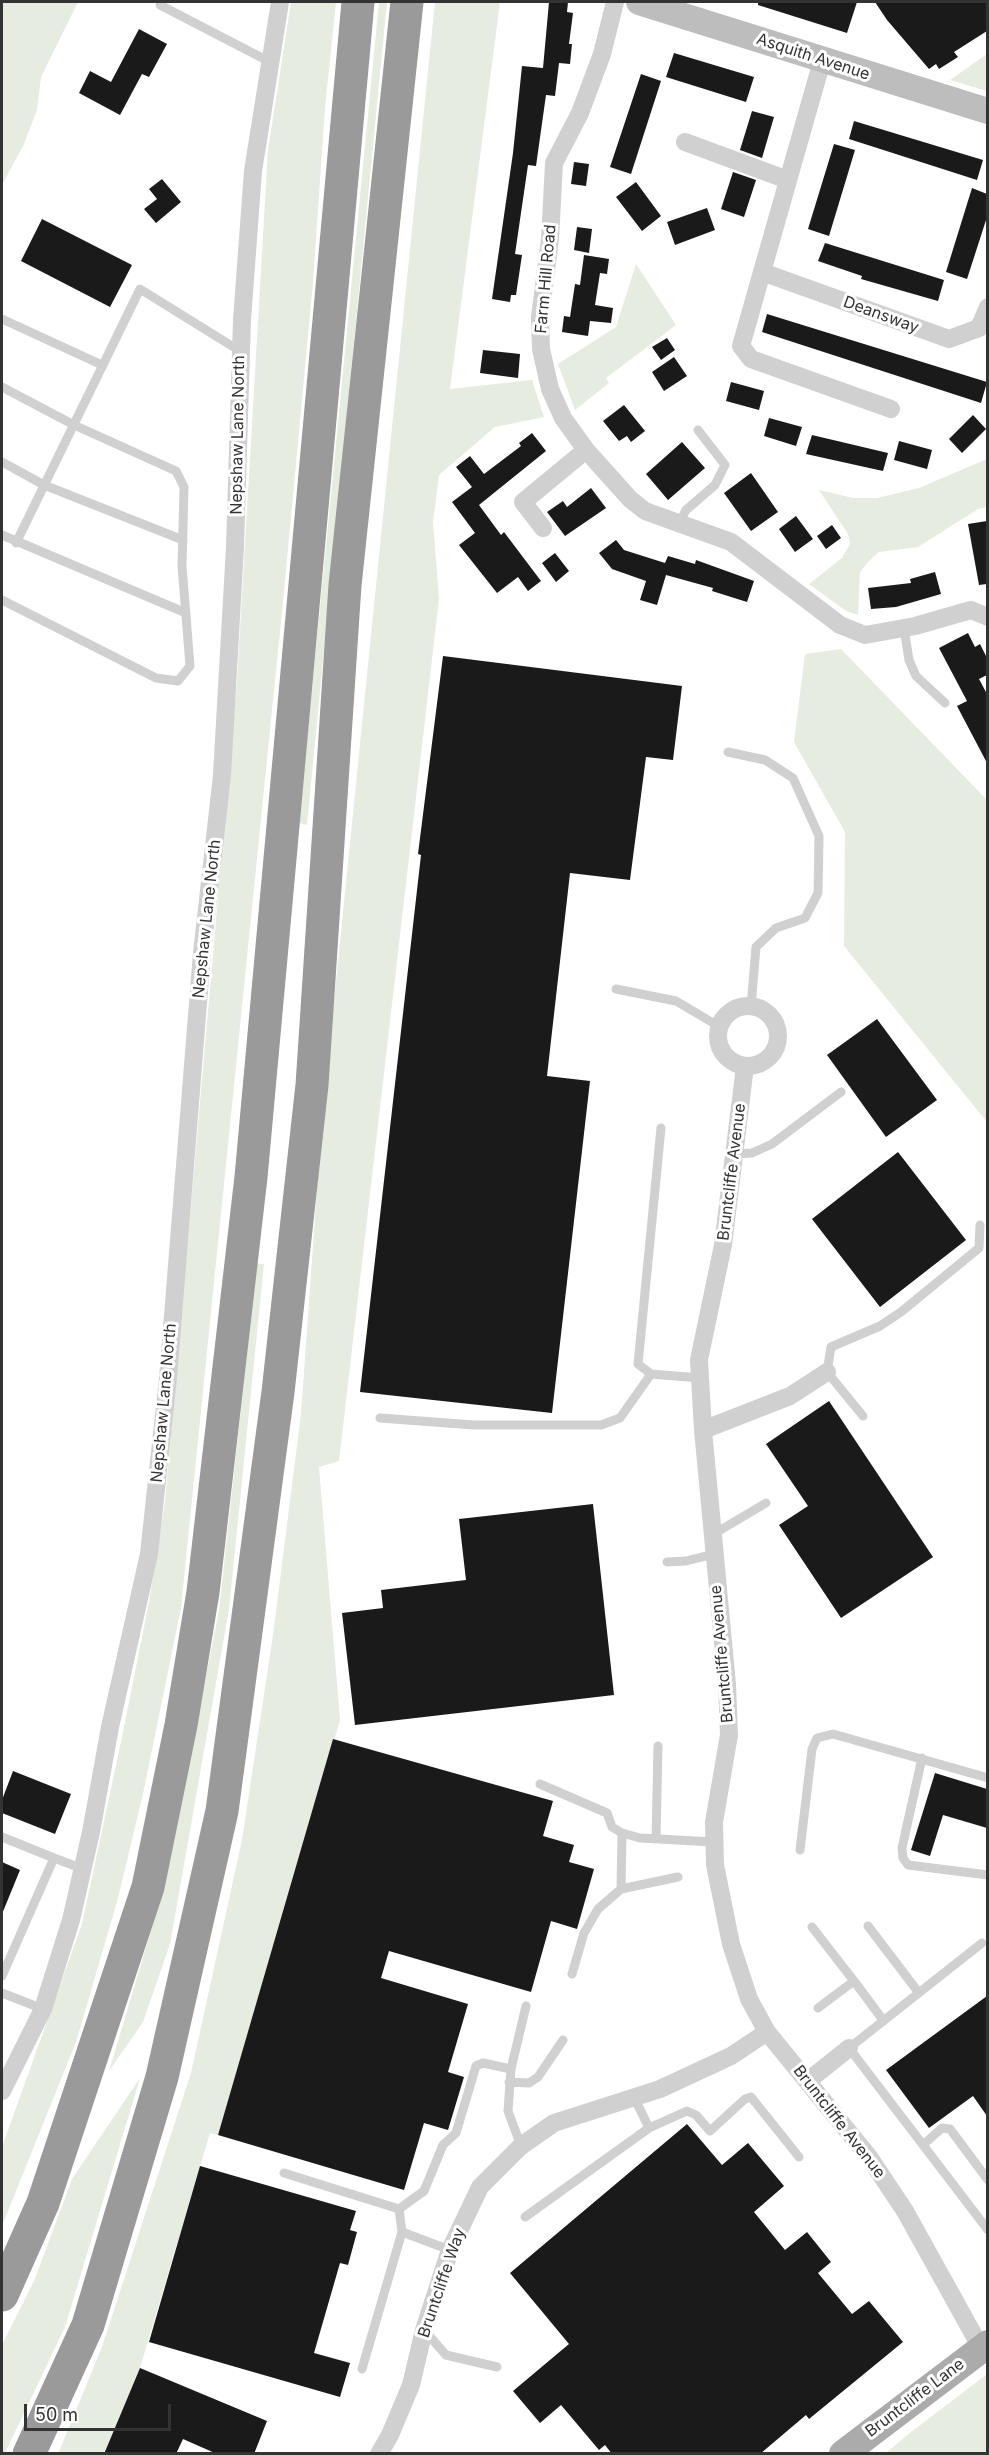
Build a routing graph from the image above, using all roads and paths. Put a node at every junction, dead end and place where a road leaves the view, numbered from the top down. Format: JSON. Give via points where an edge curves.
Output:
{"nodes":[{"id":1,"x":280,"y":2,"type":"edge"},
{"id":2,"x":358,"y":2,"type":"edge"},
{"id":3,"x":407,"y":2,"type":"edge"},
{"id":4,"x":615,"y":2,"type":"edge"},
{"id":5,"x":651,"y":3,"type":"edge"},
{"id":6,"x":160,"y":5,"type":"dead end"},
{"id":7,"x":822,"y":61,"type":"junction"},
{"id":8,"x":270,"y":62,"type":"junction"},
{"id":9,"x":987,"y":111,"type":"edge"},
{"id":10,"x":684,"y":142,"type":"dead end"},
{"id":11,"x":788,"y":180,"type":"junction"},
{"id":12,"x":762,"y":272,"type":"junction"},
{"id":13,"x":987,"y":307,"type":"edge"},
{"id":14,"x":2,"y":319,"type":"edge"},
{"id":15,"x":240,"y":351,"type":"junction"},
{"id":16,"x":102,"y":365,"type":"junction"},
{"id":17,"x":2,"y":387,"type":"edge"},
{"id":18,"x":891,"y":409,"type":"dead end"},
{"id":19,"x":74,"y":425,"type":"junction"},
{"id":20,"x":698,"y":430,"type":"dead end"},
{"id":21,"x":586,"y":450,"type":"junction"},
{"id":22,"x":2,"y":462,"type":"edge"},
{"id":23,"x":44,"y":485,"type":"junction"},
{"id":24,"x":678,"y":525,"type":"junction"},
{"id":25,"x":543,"y":528,"type":"dead end"},
{"id":26,"x":2,"y":535,"type":"edge"},
{"id":27,"x":183,"y":540,"type":"junction"},
{"id":28,"x":16,"y":543,"type":"junction"},
{"id":29,"x":2,"y":600,"type":"edge"},
{"id":30,"x":186,"y":613,"type":"junction"},
{"id":31,"x":987,"y":617,"type":"edge"},
{"id":32,"x":904,"y":628,"type":"junction"},
{"id":33,"x":945,"y":704,"type":"dead end"},
{"id":34,"x":728,"y":752,"type":"dead end"},
{"id":35,"x":616,"y":989,"type":"dead end"},
{"id":36,"x":751,"y":1007,"type":"junction"},
{"id":37,"x":720,"y":1027,"type":"junction"},
{"id":38,"x":745,"y":1066,"type":"junction"},
{"id":39,"x":841,"y":1092,"type":"dead end"},
{"id":40,"x":661,"y":1128,"type":"dead end"},
{"id":41,"x":735,"y":1154,"type":"junction"},
{"id":42,"x":980,"y":1225,"type":"dead end"},
{"id":43,"x":827,"y":1372,"type":"junction"},
{"id":44,"x":651,"y":1374,"type":"junction"},
{"id":45,"x":700,"y":1378,"type":"junction"},
{"id":46,"x":863,"y":1416,"type":"dead end"},
{"id":47,"x":380,"y":1418,"type":"dead end"},
{"id":48,"x":703,"y":1430,"type":"junction"},
{"id":49,"x":766,"y":1503,"type":"dead end"},
{"id":50,"x":712,"y":1535,"type":"junction"},
{"id":51,"x":714,"y":1554,"type":"junction"},
{"id":52,"x":667,"y":1562,"type":"dead end"},
{"id":53,"x":658,"y":1746,"type":"dead end"},
{"id":54,"x":922,"y":1758,"type":"junction"},
{"id":55,"x":987,"y":1778,"type":"edge"},
{"id":56,"x":540,"y":1784,"type":"dead end"},
{"id":57,"x":622,"y":1833,"type":"junction"},
{"id":58,"x":2,"y":1837,"type":"edge"},
{"id":59,"x":657,"y":1839,"type":"junction"},
{"id":60,"x":714,"y":1842,"type":"junction"},
{"id":61,"x":800,"y":1850,"type":"dead end"},
{"id":62,"x":54,"y":1858,"type":"junction"},
{"id":63,"x":83,"y":1869,"type":"junction"},
{"id":64,"x":987,"y":1875,"type":"edge"},
{"id":65,"x":678,"y":1876,"type":"dead end"},
{"id":66,"x":621,"y":1889,"type":"junction"},
{"id":67,"x":868,"y":1926,"type":"dead end"},
{"id":68,"x":812,"y":1927,"type":"dead end"},
{"id":69,"x":982,"y":1943,"type":"dead end"},
{"id":70,"x":572,"y":1974,"type":"dead end"},
{"id":71,"x":2,"y":1976,"type":"edge"},
{"id":72,"x":854,"y":1981,"type":"junction"},
{"id":73,"x":2,"y":1993,"type":"edge"},
{"id":74,"x":919,"y":1993,"type":"junction"},
{"id":75,"x":526,"y":2006,"type":"dead end"},
{"id":76,"x":43,"y":2008,"type":"junction"},
{"id":77,"x":818,"y":2008,"type":"dead end"},
{"id":78,"x":884,"y":2020,"type":"junction"},
{"id":79,"x":767,"y":2032,"type":"junction"},
{"id":80,"x":563,"y":2040,"type":"dead end"},
{"id":81,"x":849,"y":2048,"type":"junction"},
{"id":82,"x":511,"y":2069,"type":"junction"},
{"id":83,"x":809,"y":2080,"type":"junction"},
{"id":84,"x":509,"y":2082,"type":"junction"},
{"id":85,"x":2,"y":2091,"type":"edge"},
{"id":86,"x":634,"y":2097,"type":"junction"},
{"id":87,"x":649,"y":2128,"type":"junction"},
{"id":88,"x":924,"y":2144,"type":"junction"},
{"id":89,"x":521,"y":2146,"type":"junction"},
{"id":90,"x":799,"y":2157,"type":"dead end"},
{"id":91,"x":285,"y":2173,"type":"dead end"},
{"id":92,"x":987,"y":2180,"type":"edge"},
{"id":93,"x":399,"y":2209,"type":"junction"},
{"id":94,"x":525,"y":2217,"type":"dead end"},
{"id":95,"x":987,"y":2230,"type":"edge"},
{"id":96,"x":402,"y":2232,"type":"junction"},
{"id":97,"x":450,"y":2250,"type":"junction"},
{"id":98,"x":2,"y":2295,"type":"edge"},
{"id":99,"x":424,"y":2330,"type":"junction"},
{"id":100,"x":984,"y":2346,"type":"edge"},
{"id":101,"x":496,"y":2367,"type":"dead end"},
{"id":102,"x":362,"y":2368,"type":"dead end"},
{"id":103,"x":28,"y":2454,"type":"edge"},
{"id":104,"x":379,"y":2454,"type":"edge"},
{"id":105,"x":843,"y":2454,"type":"edge"}],
"edges":[{"from":1,"to":8,"type":"street","name":"Nepshaw Lane North"},
{"from":2,"to":98,"type":"highway","via":[[252,1165],[203,1592],[148,1887],[43,2203]]},
{"from":3,"to":103,"type":"highway","via":[[345,585],[312,1085],[278,1392],[222,1811],[162,2077],[88,2325]]},
{"from":4,"to":21,"type":"street","name":"Farm Hill Road","via":[[599,64],[554,163],[540,317],[541,349],[550,389],[563,418]]},
{"from":5,"to":7,"type":"main road","name":"Asquith Avenue"},
{"from":6,"to":8,"type":"lane"},
{"from":7,"to":9,"type":"main road","name":"Asquith Avenue"},
{"from":7,"to":11,"type":"street"},
{"from":8,"to":15,"type":"street","name":"Nepshaw Lane North","via":[[253,171]]},
{"from":10,"to":11,"type":"street"},
{"from":11,"to":12,"type":"street"},
{"from":12,"to":13,"type":"street","name":"Deansway","via":[[949,339],[979,328]]},
{"from":12,"to":18,"type":"street","via":[[733,346],[752,359]]},
{"from":14,"to":16,"type":"lane"},
{"from":15,"to":16,"type":"lane","via":[[140,289]]},
{"from":15,"to":63,"type":"street","name":"Nepshaw Lane North","via":[[235,547],[222,775],[202,953],[168,1378],[149,1554]]},
{"from":16,"to":19,"type":"lane"},
{"from":17,"to":19,"type":"lane"},
{"from":19,"to":23,"type":"lane"},
{"from":19,"to":27,"type":"lane","via":[[176,471],[184,487]]},
{"from":20,"to":24,"type":"lane","via":[[725,465],[715,485],[686,510]]},
{"from":21,"to":24,"type":"street","name":"Farm Hill Road","via":[[630,499],[645,511]]},
{"from":21,"to":25,"type":"street","via":[[523,502]]},
{"from":22,"to":23,"type":"lane"},
{"from":23,"to":27,"type":"lane"},
{"from":23,"to":28,"type":"lane"},
{"from":24,"to":32,"type":"street","name":"Farm Hill Road","via":[[731,542],[840,625],[865,634]]},
{"from":26,"to":28,"type":"lane"},
{"from":27,"to":30,"type":"lane"},
{"from":28,"to":30,"type":"lane"},
{"from":29,"to":30,"type":"lane","via":[[156,678],[178,681],[190,666]]},
{"from":31,"to":32,"type":"street","name":"Farm Hill Road","via":[[971,610]]},
{"from":32,"to":33,"type":"lane","via":[[916,676]]},
{"from":34,"to":36,"type":"lane","via":[[765,760],[793,778],[819,836],[818,893],[805,918],[776,928],[756,947]]},
{"from":35,"to":37,"type":"lane","via":[[676,1001]]},
{"from":36,"to":37,"type":"street","via":[[729,1014]]},
{"from":36,"to":38,"type":"street","via":[[771,1017],[778,1039],[767,1059]]},
{"from":37,"to":38,"type":"street","via":[[719,1046],[725,1056]]},
{"from":38,"to":41,"type":"street","name":"Bruntcliffe Avenue"},
{"from":39,"to":41,"type":"lane","via":[[772,1144],[752,1153]]},
{"from":40,"to":44,"type":"lane","via":[[638,1364]]},
{"from":41,"to":45,"type":"street","name":"Bruntcliffe Avenue","via":[[723,1245],[699,1360]]},
{"from":42,"to":43,"type":"lane","via":[[979,1248],[901,1312],[880,1326],[831,1347]]},
{"from":43,"to":46,"type":"lane"},
{"from":43,"to":48,"type":"street","via":[[790,1396]]},
{"from":44,"to":45,"type":"lane"},
{"from":44,"to":47,"type":"lane","via":[[620,1418],[601,1425],[474,1425]]},
{"from":45,"to":48,"type":"street","name":"Bruntcliffe Avenue"},
{"from":48,"to":50,"type":"street","name":"Bruntcliffe Avenue"},
{"from":49,"to":50,"type":"lane"},
{"from":50,"to":51,"type":"street","name":"Bruntcliffe Avenue"},
{"from":51,"to":52,"type":"lane"},
{"from":51,"to":60,"type":"street","name":"Bruntcliffe Avenue","via":[[729,1735]]},
{"from":53,"to":59,"type":"lane"},
{"from":54,"to":55,"type":"lane"},
{"from":54,"to":61,"type":"lane","via":[[833,1734],[817,1738],[812,1749]]},
{"from":54,"to":64,"type":"lane","via":[[903,1858],[908,1865]]},
{"from":56,"to":57,"type":"lane","via":[[607,1813],[612,1827]]},
{"from":57,"to":59,"type":"lane"},
{"from":57,"to":66,"type":"lane"},
{"from":58,"to":62,"type":"lane"},
{"from":59,"to":60,"type":"lane"},
{"from":60,"to":79,"type":"street","name":"Bruntcliffe Avenue","via":[[731,1944],[749,1999]]},
{"from":62,"to":63,"type":"lane"},
{"from":62,"to":71,"type":"lane"},
{"from":63,"to":76,"type":"street","name":"Nepshaw Lane North"},
{"from":65,"to":66,"type":"lane"},
{"from":66,"to":70,"type":"lane","via":[[598,1909],[584,1933]]},
{"from":67,"to":74,"type":"lane"},
{"from":68,"to":72,"type":"lane"},
{"from":69,"to":74,"type":"lane"},
{"from":72,"to":77,"type":"lane"},
{"from":72,"to":78,"type":"lane"},
{"from":73,"to":76,"type":"lane"},
{"from":74,"to":78,"type":"lane"},
{"from":75,"to":82,"type":"lane"},
{"from":76,"to":85,"type":"street","name":"Nepshaw Lane North"},
{"from":78,"to":81,"type":"lane"},
{"from":79,"to":83,"type":"street","name":"Bruntcliffe Avenue"},
{"from":79,"to":86,"type":"street","name":"Bruntcliffe Way","via":[[730,2055],[660,2089]]},
{"from":80,"to":84,"type":"lane","via":[[538,2077],[529,2083]]},
{"from":81,"to":83,"type":"street"},
{"from":81,"to":88,"type":"lane"},
{"from":82,"to":84,"type":"lane"},
{"from":82,"to":93,"type":"lane","via":[[483,2063],[476,2066],[456,2133],[443,2145],[424,2191]]},
{"from":83,"to":100,"type":"street","name":"Bruntcliffe Avenue","via":[[905,2211]]},
{"from":84,"to":89,"type":"lane","via":[[508,2111]]},
{"from":86,"to":87,"type":"lane"},
{"from":86,"to":89,"type":"street","name":"Bruntcliffe Way","via":[[554,2123]]},
{"from":87,"to":90,"type":"lane","via":[[687,2111],[710,2131],[751,2097]]},
{"from":87,"to":94,"type":"lane"},
{"from":88,"to":92,"type":"lane","via":[[942,2128],[950,2129]]},
{"from":88,"to":95,"type":"lane"},
{"from":89,"to":97,"type":"street","name":"Bruntcliffe Way","via":[[480,2187]]},
{"from":91,"to":93,"type":"lane"},
{"from":93,"to":96,"type":"lane"},
{"from":96,"to":97,"type":"lane"},
{"from":96,"to":102,"type":"lane"},
{"from":97,"to":99,"type":"street","name":"Bruntcliffe Way"},
{"from":99,"to":101,"type":"lane","via":[[446,2355]]},
{"from":99,"to":104,"type":"street","name":"Bruntcliffe Way","via":[[411,2385]]},
{"from":100,"to":105,"type":"main road","name":"Bruntcliffe Lane"}]}
